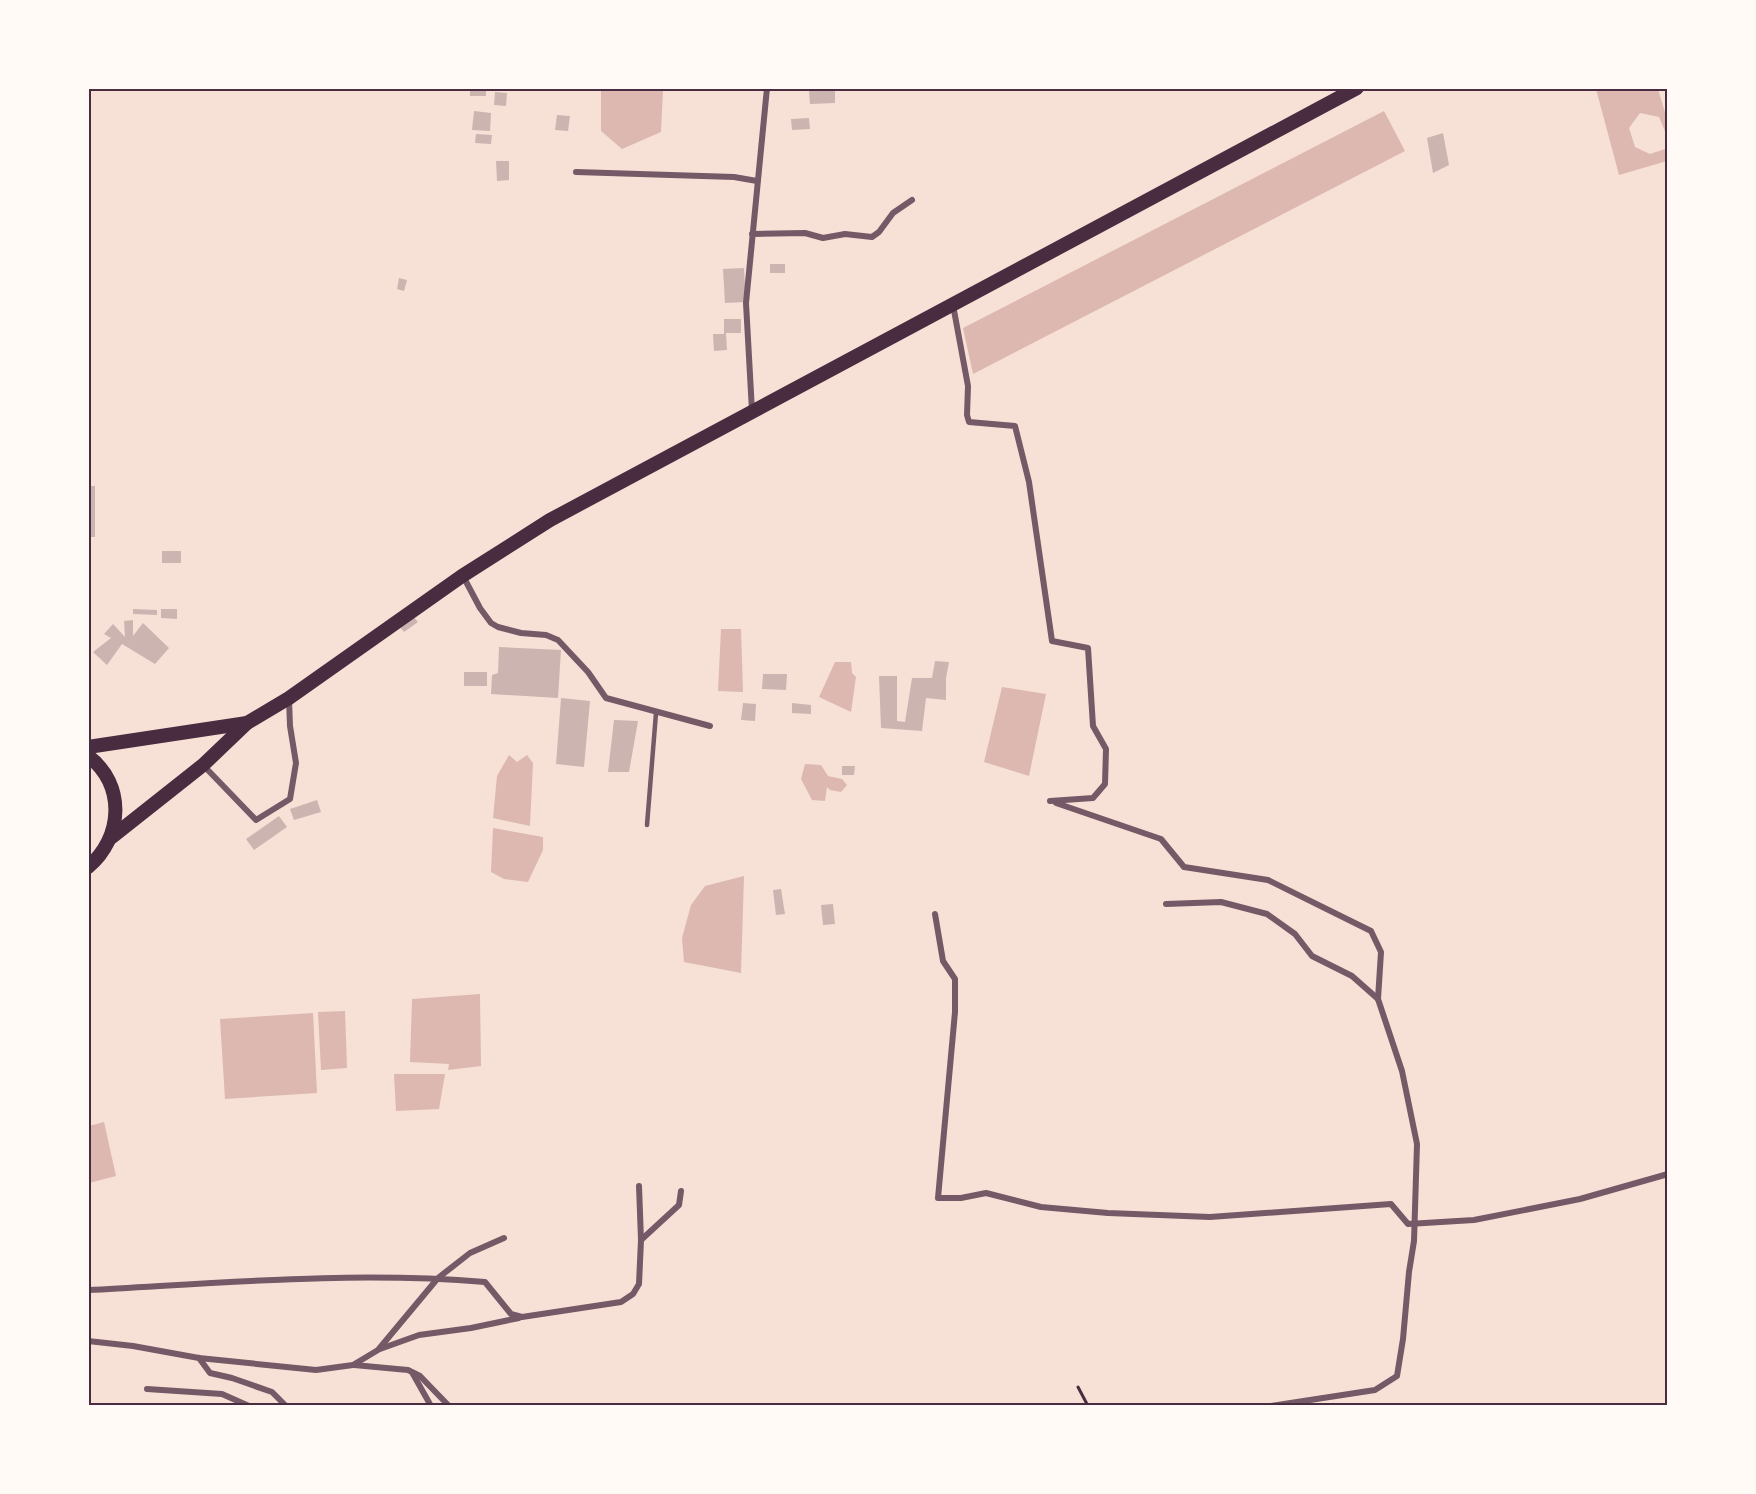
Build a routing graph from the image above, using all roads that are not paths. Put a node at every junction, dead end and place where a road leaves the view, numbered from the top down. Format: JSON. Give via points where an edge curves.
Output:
{"nodes":[{"id":1,"x":767,"y":88,"type":"edge"},
{"id":2,"x":1357,"y":88,"type":"edge"},
{"id":3,"x":576,"y":172,"type":"dead end"},
{"id":4,"x":757,"y":181,"type":"junction"},
{"id":5,"x":912,"y":200,"type":"dead end"},
{"id":6,"x":752,"y":234,"type":"junction"},
{"id":7,"x":953,"y":304,"type":"junction"},
{"id":8,"x":752,"y":412,"type":"junction"},
{"id":9,"x":462,"y":576,"type":"junction"},
{"id":10,"x":288,"y":698,"type":"junction"},
{"id":11,"x":656,"y":712,"type":"junction"},
{"id":12,"x":247,"y":723,"type":"junction"},
{"id":13,"x":710,"y":726,"type":"dead end"},
{"id":14,"x":88,"y":747,"type":"edge"},
{"id":15,"x":88,"y":756,"type":"edge"},
{"id":16,"x":203,"y":765,"type":"junction"},
{"id":17,"x":647,"y":825,"type":"dead end"},
{"id":18,"x":112,"y":837,"type":"junction"},
{"id":19,"x":88,"y":867,"type":"edge"},
{"id":20,"x":1166,"y":904,"type":"dead end"},
{"id":21,"x":936,"y":914,"type":"dead end"},
{"id":22,"x":1378,"y":999,"type":"junction"},
{"id":23,"x":1668,"y":1174,"type":"edge"},
{"id":24,"x":639,"y":1186,"type":"dead end"},
{"id":25,"x":681,"y":1191,"type":"dead end"},
{"id":26,"x":1415,"y":1224,"type":"junction"},
{"id":27,"x":504,"y":1238,"type":"dead end"},
{"id":28,"x":641,"y":1240,"type":"junction"},
{"id":29,"x":438,"y":1278,"type":"junction"},
{"id":30,"x":88,"y":1290,"type":"edge"},
{"id":31,"x":522,"y":1317,"type":"junction"},
{"id":32,"x":88,"y":1341,"type":"edge"},
{"id":33,"x":378,"y":1350,"type":"junction"},
{"id":34,"x":199,"y":1358,"type":"junction"},
{"id":35,"x":353,"y":1365,"type":"junction"},
{"id":36,"x":413,"y":1373,"type":"junction"},
{"id":37,"x":147,"y":1389,"type":"dead end"},
{"id":38,"x":249,"y":1406,"type":"edge"},
{"id":39,"x":286,"y":1406,"type":"edge"},
{"id":40,"x":430,"y":1406,"type":"edge"},
{"id":41,"x":449,"y":1406,"type":"edge"},
{"id":42,"x":1271,"y":1406,"type":"edge"}],
"edges":[{"from":1,"to":4,"type":"street"},
{"from":2,"to":7,"type":"highway"},
{"from":3,"to":4,"type":"street"},
{"from":4,"to":6,"type":"street"},
{"from":5,"to":6,"type":"street","via":[[893,213],[872,237]]},
{"from":6,"to":8,"type":"street","via":[[746,303]]},
{"from":7,"to":8,"type":"highway"},
{"from":7,"to":22,"type":"street","via":[[968,386],[969,422],[1015,426],[1029,482],[1052,641],[1088,648],[1094,726],[1106,749],[1105,784],[1094,798],[1050,801],[1161,838],[1184,867],[1268,880],[1371,931],[1381,952]]},
{"from":8,"to":9,"type":"highway","via":[[550,520]]},
{"from":9,"to":10,"type":"highway"},
{"from":9,"to":11,"type":"street","via":[[491,623],[558,640],[606,698]]},
{"from":10,"to":12,"type":"highway"},
{"from":10,"to":16,"type":"street","via":[[296,763],[290,799],[256,820]]},
{"from":11,"to":13,"type":"street"},
{"from":11,"to":17,"type":"lane"},
{"from":12,"to":14,"type":"highway"},
{"from":12,"to":16,"type":"highway"},
{"from":15,"to":18,"type":"highway","via":[[112,786],[116,802]]},
{"from":16,"to":18,"type":"highway"},
{"from":18,"to":19,"type":"highway"},
{"from":20,"to":22,"type":"street","via":[[1221,902],[1267,914],[1295,934],[1312,956],[1352,975]]},
{"from":21,"to":26,"type":"street","via":[[943,961],[955,979],[938,1198],[986,1193],[1041,1207],[1210,1217],[1391,1204],[1408,1224]]},
{"from":22,"to":26,"type":"street","via":[[1402,1071],[1417,1144]]},
{"from":23,"to":26,"type":"street","via":[[1580,1199],[1474,1220]]},
{"from":24,"to":28,"type":"street"},
{"from":25,"to":28,"type":"street","via":[[679,1205]]},
{"from":26,"to":42,"type":"street","via":[[1397,1376],[1374,1390]]},
{"from":27,"to":29,"type":"street","via":[[470,1253]]},
{"from":28,"to":31,"type":"street","via":[[639,1284],[621,1302]]},
{"from":29,"to":30,"type":"street","via":[[369,1276]]},
{"from":29,"to":31,"type":"street","via":[[485,1282],[511,1314]]},
{"from":29,"to":33,"type":"street"},
{"from":31,"to":33,"type":"street","via":[[419,1335]]},
{"from":32,"to":34,"type":"street"},
{"from":33,"to":35,"type":"street"},
{"from":34,"to":35,"type":"street","via":[[316,1370]]},
{"from":34,"to":39,"type":"street","via":[[210,1373],[272,1392]]},
{"from":35,"to":36,"type":"street"},
{"from":36,"to":40,"type":"street"},
{"from":36,"to":41,"type":"street"},
{"from":37,"to":38,"type":"street","via":[[222,1394]]}]}
